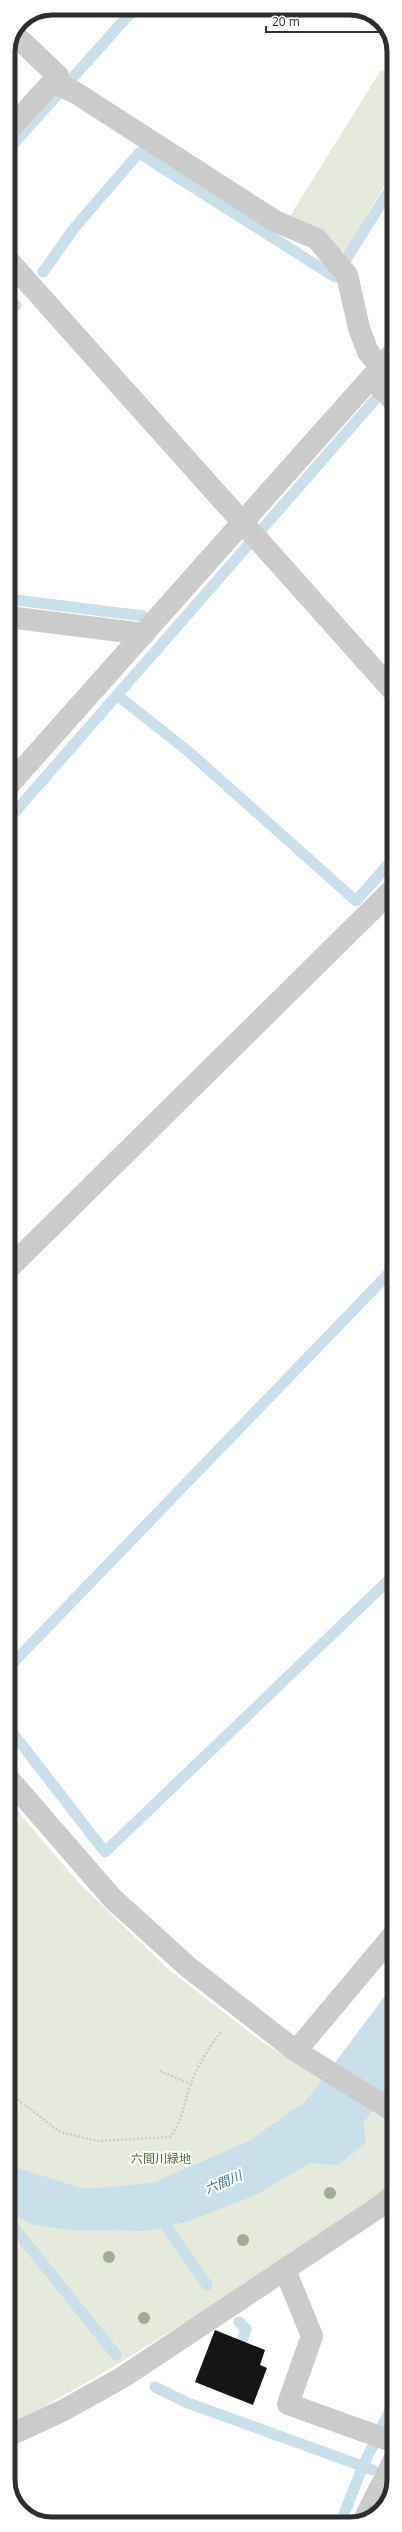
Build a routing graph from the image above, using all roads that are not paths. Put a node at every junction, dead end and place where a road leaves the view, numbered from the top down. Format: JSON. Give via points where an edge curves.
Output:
{"nodes":[{"id":1,"x":18,"y":38,"type":"edge"},
{"id":2,"x":61,"y":86,"type":"junction"},
{"id":3,"x":15,"y":125,"type":"edge"},
{"id":4,"x":15,"y":268,"type":"edge"},
{"id":5,"x":385,"y":380,"type":"edge"},
{"id":6,"x":245,"y":526,"type":"junction"},
{"id":7,"x":15,"y":618,"type":"edge"},
{"id":8,"x":144,"y":634,"type":"junction"},
{"id":9,"x":387,"y":684,"type":"edge"},
{"id":10,"x":15,"y":778,"type":"edge"},
{"id":11,"x":387,"y":895,"type":"edge"},
{"id":12,"x":15,"y":1261,"type":"edge"},
{"id":13,"x":15,"y":1786,"type":"edge"},
{"id":14,"x":387,"y":1942,"type":"edge"},
{"id":15,"x":296,"y":2051,"type":"junction"},
{"id":16,"x":387,"y":2108,"type":"edge"},
{"id":17,"x":387,"y":2200,"type":"edge"},
{"id":18,"x":285,"y":2270,"type":"junction"},
{"id":19,"x":15,"y":2433,"type":"edge"},
{"id":20,"x":387,"y":2440,"type":"edge"},
{"id":21,"x":387,"y":2474,"type":"edge"},
{"id":22,"x":369,"y":2511,"type":"edge"}],
"edges":[{"from":1,"to":2,"type":"street","via":[[58,76]]},
{"from":2,"to":3,"type":"street"},
{"from":2,"to":5,"type":"street","via":[[275,221],[317,239],[343,270],[368,352]]},
{"from":4,"to":6,"type":"street"},
{"from":5,"to":6,"type":"street"},
{"from":6,"to":8,"type":"street"},
{"from":6,"to":9,"type":"street"},
{"from":7,"to":8,"type":"street"},
{"from":8,"to":10,"type":"street"},
{"from":11,"to":12,"type":"street"},
{"from":13,"to":15,"type":"street","via":[[112,1898],[188,1967]]},
{"from":14,"to":15,"type":"street"},
{"from":15,"to":16,"type":"street"},
{"from":17,"to":18,"type":"street"},
{"from":18,"to":19,"type":"street","via":[[123,2377],[64,2410]]},
{"from":18,"to":20,"type":"street","via":[[312,2336],[288,2404]]},
{"from":21,"to":22,"type":"street"}]}
